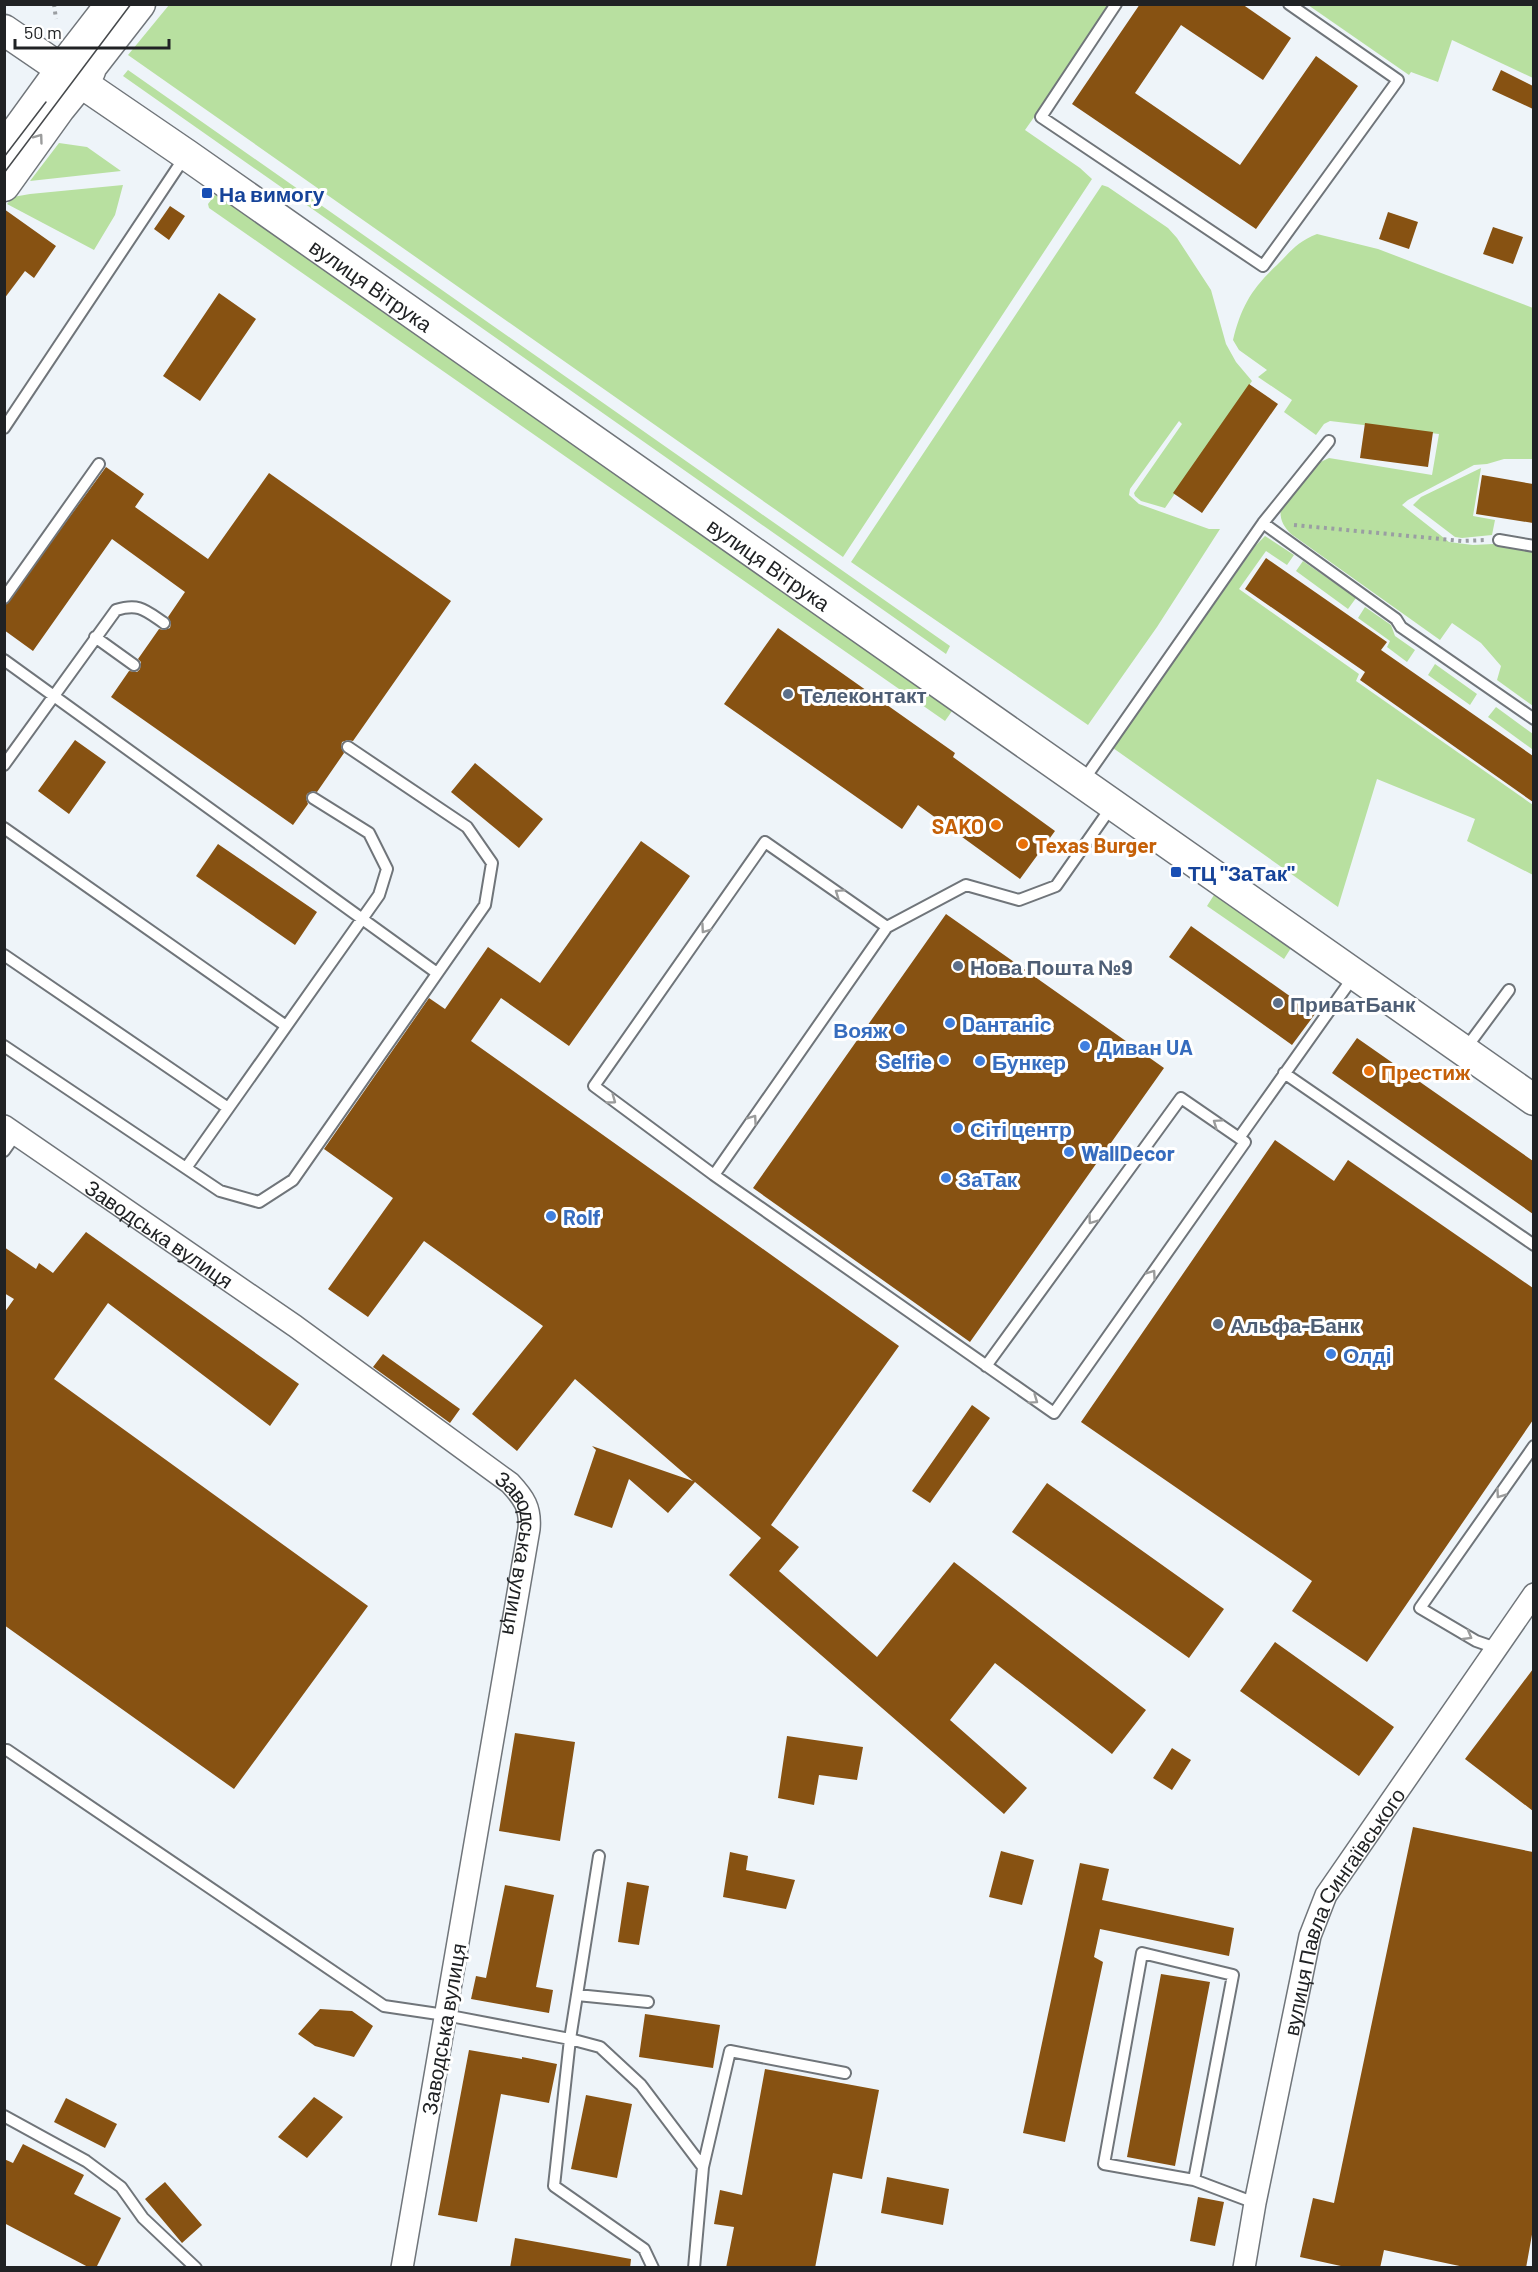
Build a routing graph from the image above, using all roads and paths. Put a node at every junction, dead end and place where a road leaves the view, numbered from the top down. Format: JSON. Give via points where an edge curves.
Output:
{"nodes":[{"id":1,"x":54,"y":4,"type":"edge"},
{"id":2,"x":111,"y":4,"type":"edge"},
{"id":3,"x":140,"y":4,"type":"edge"},
{"id":4,"x":1116,"y":4,"type":"edge"},
{"id":5,"x":1289,"y":4,"type":"edge"},
{"id":6,"x":4,"y":14,"type":"edge"},
{"id":7,"x":56,"y":19,"type":"dead end"},
{"id":8,"x":4,"y":30,"type":"edge"},
{"id":9,"x":75,"y":70,"type":"junction"},
{"id":10,"x":4,"y":148,"type":"edge"},
{"id":11,"x":187,"y":155,"type":"junction"},
{"id":12,"x":4,"y":186,"type":"edge"},
{"id":13,"x":4,"y":428,"type":"edge"},
{"id":14,"x":1329,"y":441,"type":"dead end"},
{"id":15,"x":99,"y":464,"type":"dead end"},
{"id":16,"x":1263,"y":523,"type":"junction"},
{"id":17,"x":1498,"y":540,"type":"joint"},
{"id":18,"x":1533,"y":546,"type":"edge"},
{"id":19,"x":4,"y":598,"type":"edge"},
{"id":20,"x":164,"y":623,"type":"dead end"},
{"id":21,"x":94,"y":637,"type":"junction"},
{"id":22,"x":4,"y":660,"type":"edge"},
{"id":23,"x":134,"y":665,"type":"dead end"},
{"id":24,"x":54,"y":696,"type":"junction"},
{"id":25,"x":1533,"y":719,"type":"edge"},
{"id":26,"x":348,"y":747,"type":"dead end"},
{"id":27,"x":4,"y":765,"type":"edge"},
{"id":28,"x":1085,"y":778,"type":"junction"},
{"id":29,"x":313,"y":798,"type":"dead end"},
{"id":30,"x":1116,"y":799,"type":"junction"},
{"id":31,"x":4,"y":828,"type":"edge"},
{"id":32,"x":362,"y":919,"type":"junction"},
{"id":33,"x":887,"y":927,"type":"junction"},
{"id":34,"x":4,"y":955,"type":"edge"},
{"id":35,"x":1359,"y":969,"type":"junction"},
{"id":36,"x":437,"y":973,"type":"junction"},
{"id":37,"x":1509,"y":990,"type":"dead end"},
{"id":38,"x":286,"y":1026,"type":"junction"},
{"id":39,"x":1472,"y":1040,"type":"junction"},
{"id":40,"x":4,"y":1046,"type":"edge"},
{"id":41,"x":1284,"y":1073,"type":"junction"},
{"id":42,"x":1533,"y":1083,"type":"edge"},
{"id":43,"x":1533,"y":1100,"type":"edge"},
{"id":44,"x":228,"y":1108,"type":"junction"},
{"id":45,"x":8,"y":1137,"type":"edge"},
{"id":46,"x":1239,"y":1138,"type":"junction"},
{"id":47,"x":186,"y":1168,"type":"junction"},
{"id":48,"x":714,"y":1175,"type":"junction"},
{"id":49,"x":1533,"y":1245,"type":"edge"},
{"id":50,"x":986,"y":1366,"type":"junction"},
{"id":51,"x":1533,"y":1446,"type":"edge"},
{"id":52,"x":1533,"y":1594,"type":"edge"},
{"id":53,"x":1496,"y":1648,"type":"junction"},
{"id":54,"x":4,"y":1750,"type":"edge"},
{"id":55,"x":599,"y":1856,"type":"dead end"},
{"id":56,"x":577,"y":1995,"type":"junction"},
{"id":57,"x":648,"y":2002,"type":"dead end"},
{"id":58,"x":445,"y":2015,"type":"junction"},
{"id":59,"x":570,"y":2039,"type":"junction"},
{"id":60,"x":845,"y":2073,"type":"dead end"},
{"id":61,"x":4,"y":2116,"type":"edge"},
{"id":62,"x":703,"y":2167,"type":"junction"},
{"id":63,"x":1194,"y":2180,"type":"junction"},
{"id":64,"x":1255,"y":2203,"type":"junction"},
{"id":65,"x":196,"y":2268,"type":"edge"},
{"id":66,"x":402,"y":2268,"type":"edge"},
{"id":67,"x":653,"y":2268,"type":"edge"},
{"id":68,"x":694,"y":2268,"type":"edge"},
{"id":69,"x":1244,"y":2268,"type":"edge"}],
"edges":[{"from":1,"to":7,"type":"path"},
{"from":2,"to":9,"type":"main road"},
{"from":3,"to":9,"type":"main road","via":[[91,67]]},
{"from":4,"to":5,"type":"lane","via":[[1041,117],[1263,266],[1398,80]]},
{"from":6,"to":9,"type":"main road","name":"вулиця Вітрука"},
{"from":8,"to":9,"type":"main road","name":"вулиця Вітрука"},
{"from":9,"to":10,"type":"main road"},
{"from":9,"to":11,"type":"main road","name":"вулиця Вітрука"},
{"from":12,"to":9,"type":"main road","one_way":true},
{"from":9,"to":28,"type":"main road","name":"вулиця Вітрука"},
{"from":11,"to":13,"type":"lane"},
{"from":11,"to":28,"type":"main road","name":"вулиця Вітрука"},
{"from":14,"to":16,"type":"lane"},
{"from":15,"to":19,"type":"lane"},
{"from":16,"to":17,"type":"path","via":[[1462,541]]},
{"from":16,"to":25,"type":"lane","via":[[1396,619],[1401,627]]},
{"from":16,"to":28,"type":"lane"},
{"from":17,"to":18,"type":"lane"},
{"from":20,"to":21,"type":"lane","via":[[130,605],[116,610]]},
{"from":21,"to":23,"type":"lane"},
{"from":21,"to":24,"type":"lane"},
{"from":22,"to":24,"type":"lane"},
{"from":24,"to":27,"type":"lane"},
{"from":24,"to":32,"type":"lane"},
{"from":26,"to":36,"type":"lane","via":[[467,827],[492,863],[484,905]]},
{"from":28,"to":30,"type":"main road","name":"вулиця Вітрука"},
{"from":29,"to":32,"type":"lane","via":[[369,833],[387,869],[379,895]]},
{"from":30,"to":33,"type":"lane","via":[[1056,886],[1019,900],[966,885]]},
{"from":30,"to":35,"type":"main road","name":"вулиця Вітрука"},
{"from":31,"to":38,"type":"lane"},
{"from":32,"to":36,"type":"lane"},
{"from":32,"to":38,"type":"lane"},
{"from":48,"to":33,"type":"lane","one_way":true},
{"from":33,"to":48,"type":"lane","one_way":true,"via":[[765,842],[594,1086]]},
{"from":34,"to":44,"type":"lane"},
{"from":35,"to":39,"type":"main road","name":"вулиця Вітрука"},
{"from":35,"to":41,"type":"lane"},
{"from":35,"to":43,"type":"main road","name":"вулиця Вітрука"},
{"from":36,"to":47,"type":"lane","via":[[293,1180],[259,1202],[220,1191]]},
{"from":37,"to":39,"type":"lane"},
{"from":38,"to":44,"type":"lane"},
{"from":39,"to":42,"type":"main road","name":"вулиця Вітрука"},
{"from":40,"to":47,"type":"lane"},
{"from":41,"to":46,"type":"lane"},
{"from":41,"to":49,"type":"lane"},
{"from":44,"to":47,"type":"lane"},
{"from":45,"to":58,"type":"street","name":"Заводська вулиця","via":[[294,1326],[510,1483],[525,1500],[529,1529]]},
{"from":46,"to":50,"type":"lane","one_way":true,"via":[[1181,1098]]},
{"from":50,"to":46,"type":"lane","one_way":true,"via":[[1054,1413],[1245,1142]]},
{"from":48,"to":50,"type":"lane"},
{"from":51,"to":53,"type":"lane","one_way":true,"via":[[1420,1608],[1476,1641]]},
{"from":52,"to":53,"type":"street","name":"вулиця Павла Сингаївського"},
{"from":53,"to":64,"type":"street","name":"вулиця Павла Сингаївського","via":[[1326,1895],[1310,1936]]},
{"from":54,"to":58,"type":"lane","via":[[384,2006]]},
{"from":55,"to":56,"type":"lane"},
{"from":56,"to":57,"type":"lane"},
{"from":56,"to":59,"type":"lane"},
{"from":58,"to":59,"type":"lane"},
{"from":58,"to":66,"type":"street","name":"Заводська вулиця"},
{"from":59,"to":62,"type":"lane","via":[[600,2047],[641,2085]]},
{"from":59,"to":67,"type":"lane","via":[[554,2186],[644,2249]]},
{"from":60,"to":62,"type":"lane","via":[[730,2050]]},
{"from":61,"to":65,"type":"lane","via":[[86,2161],[121,2187],[143,2218]]},
{"from":62,"to":68,"type":"lane"},
{"from":63,"to":63,"type":"lane","via":[[1104,2164],[1142,1953],[1233,1975]]},
{"from":63,"to":64,"type":"lane"},
{"from":64,"to":69,"type":"street","name":"вулиця Павла Сингаївського"}]}
